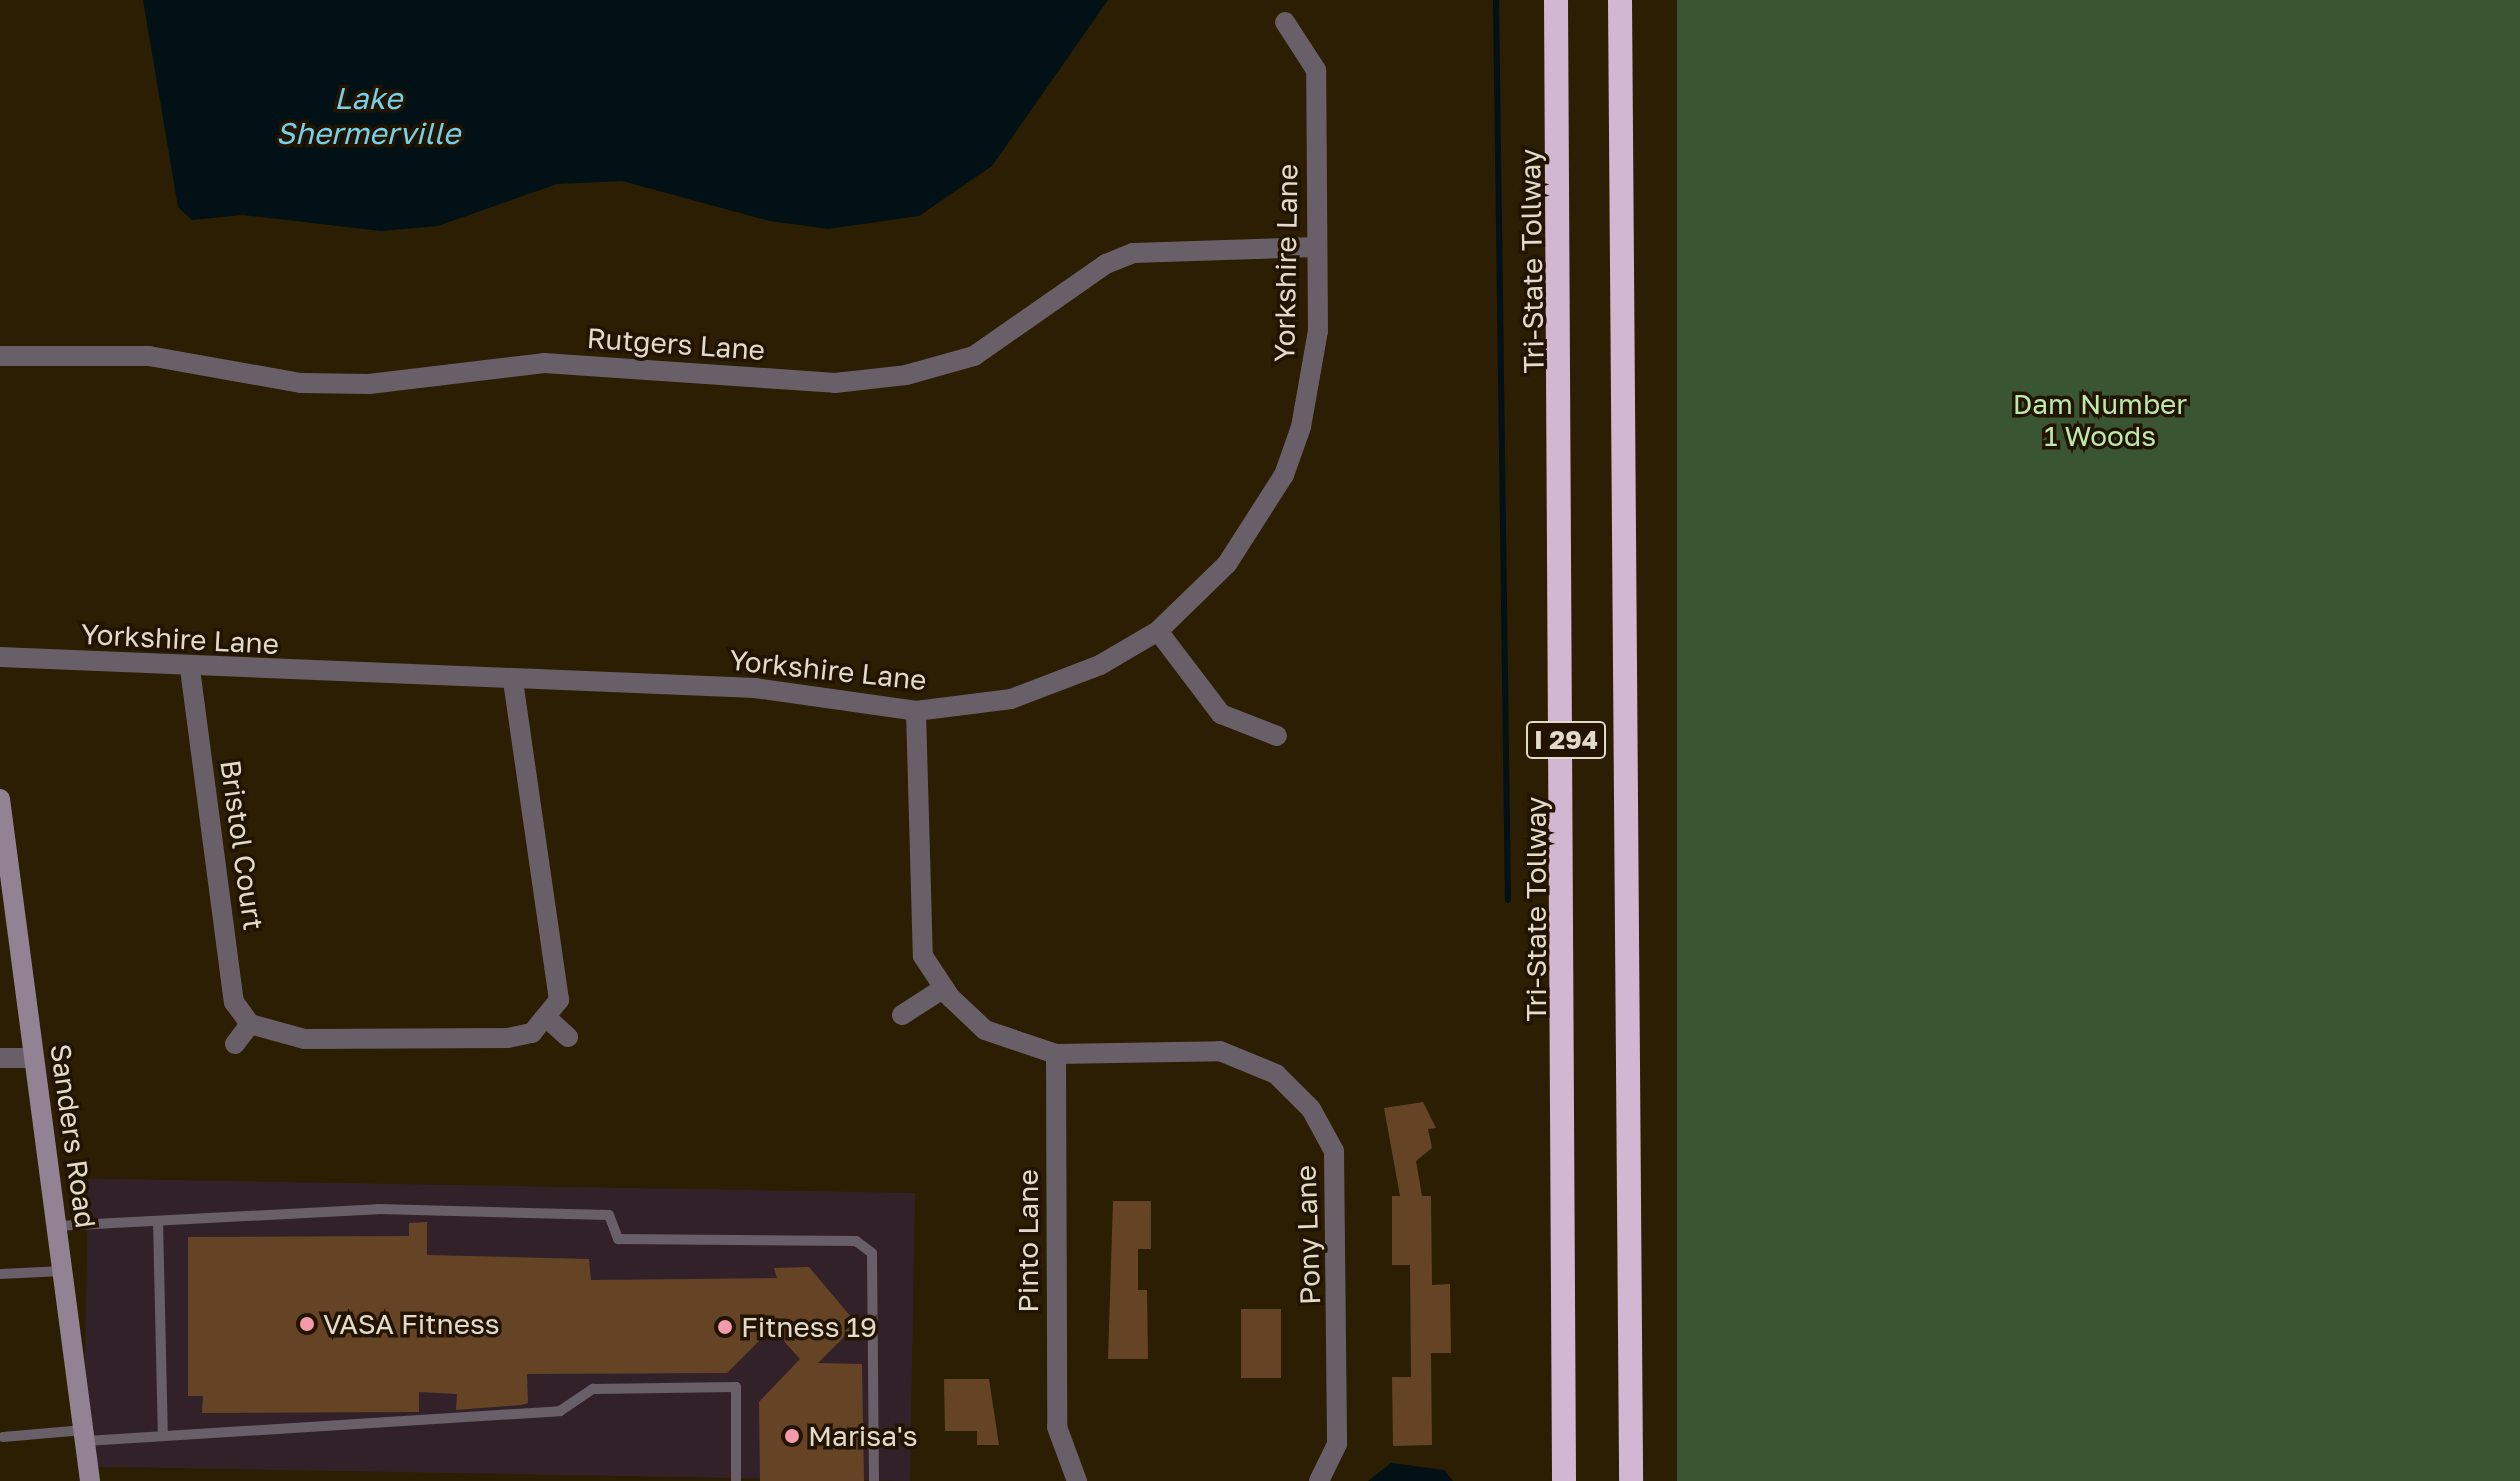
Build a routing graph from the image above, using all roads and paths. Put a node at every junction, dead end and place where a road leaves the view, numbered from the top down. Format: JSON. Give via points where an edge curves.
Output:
{"nodes":[{"id":1,"x":1556,"y":0,"type":"edge"},
{"id":2,"x":1620,"y":0,"type":"edge"},
{"id":3,"x":1285,"y":22,"type":"dead end"},
{"id":4,"x":1316,"y":247,"type":"junction"},
{"id":5,"x":0,"y":356,"type":"edge"},
{"id":6,"x":1158,"y":631,"type":"junction"},
{"id":7,"x":0,"y":657,"type":"edge"},
{"id":8,"x":190,"y":669,"type":"junction"},
{"id":9,"x":513,"y":679,"type":"junction"},
{"id":10,"x":916,"y":711,"type":"junction"},
{"id":11,"x":1277,"y":736,"type":"dead end"},
{"id":12,"x":0,"y":799,"type":"edge"},
{"id":13,"x":944,"y":988,"type":"junction"},
{"id":14,"x":902,"y":1015,"type":"dead end"},
{"id":15,"x":548,"y":1019,"type":"junction"},
{"id":16,"x":250,"y":1024,"type":"junction"},
{"id":17,"x":568,"y":1037,"type":"dead end"},
{"id":18,"x":235,"y":1044,"type":"dead end"},
{"id":19,"x":1056,"y":1054,"type":"junction"},
{"id":20,"x":0,"y":1058,"type":"edge"},
{"id":21,"x":34,"y":1058,"type":"junction"},
{"id":22,"x":158,"y":1221,"type":"junction"},
{"id":23,"x":57,"y":1226,"type":"junction"},
{"id":24,"x":63,"y":1271,"type":"junction"},
{"id":25,"x":0,"y":1274,"type":"edge"},
{"id":26,"x":85,"y":1436,"type":"junction"},
{"id":27,"x":163,"y":1436,"type":"junction"},
{"id":28,"x":3,"y":1437,"type":"dead end"},
{"id":29,"x":90,"y":1481,"type":"edge"},
{"id":30,"x":736,"y":1481,"type":"edge"},
{"id":31,"x":874,"y":1481,"type":"edge"},
{"id":32,"x":1077,"y":1481,"type":"edge"},
{"id":33,"x":1319,"y":1481,"type":"edge"},
{"id":34,"x":1564,"y":1481,"type":"edge"},
{"id":35,"x":1631,"y":1481,"type":"edge"}],
"edges":[{"from":1,"to":34,"type":"highway","name":"Tri-State Tollway","number":"I 294","via":[[1564,372]]},
{"from":2,"to":35,"type":"highway","number":"I 294"},
{"from":3,"to":4,"type":"street","name":"Yorkshire Lane","via":[[1316,70]]},
{"from":4,"to":5,"type":"street","name":"Rutgers Lane","via":[[1133,253],[1082,278],[974,356],[906,375],[835,383],[544,363],[369,384],[301,383],[149,356]]},
{"from":4,"to":6,"type":"street","name":"Yorkshire Lane","via":[[1312,383],[1284,475],[1227,564]]},
{"from":6,"to":10,"type":"street","name":"Yorkshire Lane","via":[[1038,690]]},
{"from":6,"to":11,"type":"street","via":[[1221,714]]},
{"from":7,"to":8,"type":"street","name":"Yorkshire Lane"},
{"from":8,"to":9,"type":"street","name":"Yorkshire Lane"},
{"from":8,"to":16,"type":"street","name":"Bristol Court","via":[[234,1002]]},
{"from":9,"to":10,"type":"street","name":"Yorkshire Lane","via":[[755,688]]},
{"from":9,"to":15,"type":"street","via":[[558,977],[559,1000]]},
{"from":10,"to":13,"type":"street","name":"Pony Lane","via":[[923,956]]},
{"from":12,"to":21,"type":"main road","name":"Sanders Road"},
{"from":13,"to":14,"type":"street"},
{"from":13,"to":19,"type":"street","name":"Pony Lane","via":[[985,1030]]},
{"from":15,"to":16,"type":"street","via":[[508,1038],[304,1039]]},
{"from":15,"to":17,"type":"street"},
{"from":16,"to":18,"type":"street"},
{"from":19,"to":32,"type":"street","name":"Pinto Lane","via":[[1057,1427]]},
{"from":19,"to":33,"type":"street","name":"Pony Lane","via":[[1220,1051],[1276,1074],[1311,1109],[1334,1151],[1338,1200],[1337,1444]]},
{"from":20,"to":21,"type":"street"},
{"from":21,"to":23,"type":"main road","name":"Sanders Road"},
{"from":22,"to":23,"type":"lane"},
{"from":22,"to":27,"type":"lane"},
{"from":22,"to":31,"type":"lane","via":[[378,1209],[609,1215],[618,1239],[856,1241],[872,1253]]},
{"from":23,"to":24,"type":"main road","name":"Sanders Road"},
{"from":24,"to":25,"type":"lane"},
{"from":24,"to":26,"type":"main road","name":"Sanders Road"},
{"from":26,"to":27,"type":"lane"},
{"from":26,"to":28,"type":"lane"},
{"from":26,"to":29,"type":"main road","name":"Sanders Road"},
{"from":27,"to":30,"type":"lane","via":[[560,1411],[593,1389],[736,1387]]}]}
